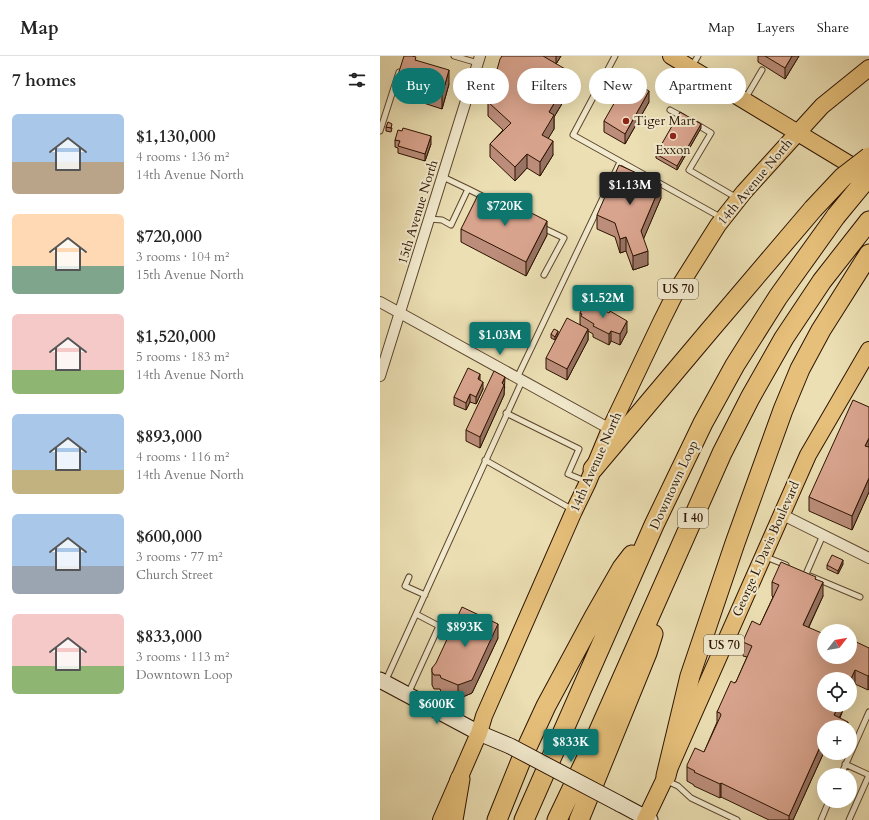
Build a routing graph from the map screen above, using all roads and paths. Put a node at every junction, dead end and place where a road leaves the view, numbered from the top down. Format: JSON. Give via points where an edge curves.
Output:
{"nodes":[{"id":1,"x":454,"y":56,"type":"edge"},
{"id":2,"x":615,"y":56,"type":"edge"},
{"id":3,"x":671,"y":56,"type":"edge"},
{"id":4,"x":479,"y":60,"type":"edge"},
{"id":5,"x":694,"y":62,"type":"edge"},
{"id":6,"x":402,"y":64,"type":"edge"},
{"id":7,"x":702,"y":68,"type":"edge"},
{"id":8,"x":869,"y":68,"type":"edge"},
{"id":9,"x":762,"y":70,"type":"dead end"},
{"id":10,"x":746,"y":98,"type":"edge"},
{"id":11,"x":746,"y":101,"type":"edge"},
{"id":12,"x":670,"y":110,"type":"dead end"},
{"id":13,"x":380,"y":131,"type":"edge"},
{"id":14,"x":798,"y":132,"type":"junction"},
{"id":15,"x":869,"y":157,"type":"edge"},
{"id":16,"x":620,"y":162,"type":"junction"},
{"id":17,"x":443,"y":176,"type":"junction"},
{"id":18,"x":869,"y":176,"type":"edge"},
{"id":19,"x":468,"y":189,"type":"junction"},
{"id":20,"x":738,"y":199,"type":"junction"},
{"id":21,"x":509,"y":210,"type":"edge"},
{"id":22,"x":723,"y":218,"type":"junction"},
{"id":23,"x":429,"y":219,"type":"junction"},
{"id":24,"x":536,"y":224,"type":"edge"},
{"id":25,"x":864,"y":227,"type":"edge"},
{"id":26,"x":869,"y":254,"type":"edge"},
{"id":27,"x":544,"y":275,"type":"dead end"},
{"id":28,"x":380,"y":302,"type":"edge"},
{"id":29,"x":400,"y":313,"type":"junction"},
{"id":30,"x":869,"y":350,"type":"edge"},
{"id":31,"x":380,"y":376,"type":"edge"},
{"id":32,"x":519,"y":379,"type":"junction"},
{"id":33,"x":506,"y":413,"type":"junction"},
{"id":34,"x":610,"y":429,"type":"junction"},
{"id":35,"x":486,"y":460,"type":"junction"},
{"id":36,"x":591,"y":476,"type":"junction"},
{"id":37,"x":574,"y":511,"type":"junction"},
{"id":38,"x":781,"y":514,"type":"junction"},
{"id":39,"x":654,"y":525,"type":"junction"},
{"id":40,"x":823,"y":535,"type":"junction"},
{"id":41,"x":763,"y":555,"type":"junction"},
{"id":42,"x":675,"y":557,"type":"junction"},
{"id":43,"x":869,"y":558,"type":"edge"},
{"id":44,"x":792,"y":568,"type":"edge"},
{"id":45,"x":799,"y":571,"type":"edge"},
{"id":46,"x":806,"y":574,"type":"junction"},
{"id":47,"x":409,"y":577,"type":"dead end"},
{"id":48,"x":425,"y":595,"type":"junction"},
{"id":49,"x":860,"y":597,"type":"dead end"},
{"id":50,"x":416,"y":614,"type":"junction"},
{"id":51,"x":382,"y":681,"type":"edge"},
{"id":52,"x":408,"y":695,"type":"junction"},
{"id":53,"x":869,"y":712,"type":"edge"},
{"id":54,"x":479,"y":733,"type":"junction"},
{"id":55,"x":845,"y":764,"type":"junction"},
{"id":56,"x":844,"y":768,"type":"edge"},
{"id":57,"x":665,"y":778,"type":"junction"},
{"id":58,"x":460,"y":779,"type":"junction"},
{"id":59,"x":826,"y":808,"type":"edge"},
{"id":60,"x":647,"y":819,"type":"edge"},
{"id":61,"x":441,"y":820,"type":"edge"},
{"id":62,"x":453,"y":820,"type":"edge"},
{"id":63,"x":497,"y":820,"type":"edge"},
{"id":64,"x":524,"y":820,"type":"edge"},
{"id":65,"x":557,"y":820,"type":"edge"},
{"id":66,"x":579,"y":820,"type":"edge"},
{"id":67,"x":737,"y":820,"type":"edge"},
{"id":68,"x":821,"y":820,"type":"edge"},
{"id":69,"x":849,"y":820,"type":"edge"}],
"edges":[{"from":1,"to":4,"type":"lane"},
{"from":2,"to":16,"type":"lane","via":[[573,135]]},
{"from":3,"to":5,"type":"main road"},
{"from":4,"to":17,"type":"street","name":"15th Avenue North"},
{"from":5,"to":7,"type":"main road"},
{"from":6,"to":13,"type":"lane"},
{"from":8,"to":14,"type":"main road","name":"14th Avenue North","via":[[822,106]]},
{"from":9,"to":10,"type":"lane"},
{"from":11,"to":14,"type":"main road"},
{"from":12,"to":20,"type":"lane","via":[[711,133],[689,170]]},
{"from":14,"to":18,"type":"main road"},
{"from":14,"to":20,"type":"main road","name":"14th Avenue North","number":"US 70"},
{"from":15,"to":36,"type":"highway","bridge":true,"via":[[843,177],[813,209]]},
{"from":16,"to":22,"type":"lane"},
{"from":16,"to":32,"type":"lane"},
{"from":17,"to":19,"type":"lane"},
{"from":17,"to":23,"type":"street","name":"15th Avenue North"},
{"from":18,"to":39,"type":"highway","name":"Downtown Loop","number":"I 40","bridge":true,"via":[[836,216],[778,297],[735,365],[703,423]]},
{"from":19,"to":21,"type":"lane"},
{"from":19,"to":23,"type":"lane","via":[[451,225],[442,220]]},
{"from":20,"to":22,"type":"main road","name":"14th Avenue North","number":"US 70"},
{"from":22,"to":34,"type":"main road","name":"14th Avenue North","number":"US 70","via":[[667,309]]},
{"from":23,"to":29,"type":"street","name":"15th Avenue North"},
{"from":24,"to":27,"type":"lane","via":[[564,238]]},
{"from":25,"to":42,"type":"highway","number":"I 40","via":[[822,281],[784,338],[722,453]]},
{"from":26,"to":57,"type":"highway","via":[[821,330],[783,410],[692,669]]},
{"from":28,"to":29,"type":"street"},
{"from":29,"to":31,"type":"street","name":"15th Avenue North"},
{"from":29,"to":32,"type":"street"},
{"from":30,"to":38,"type":"main road","name":"George L Davis Boulevard","number":"US 70","via":[[808,455]]},
{"from":32,"to":33,"type":"lane"},
{"from":32,"to":34,"type":"street"},
{"from":33,"to":35,"type":"lane"},
{"from":33,"to":36,"type":"lane","via":[[578,449],[568,474]]},
{"from":34,"to":36,"type":"main road","name":"14th Avenue North","number":"US 70"},
{"from":35,"to":37,"type":"lane"},
{"from":35,"to":48,"type":"lane"},
{"from":36,"to":37,"type":"main road","name":"14th Avenue North","number":"US 70"},
{"from":37,"to":54,"type":"main road","name":"14th Avenue North","number":"US 70","via":[[484,716]]},
{"from":38,"to":40,"type":"street"},
{"from":38,"to":41,"type":"main road","name":"George L Davis Boulevard","number":"US 70"},
{"from":39,"to":63,"type":"highway","via":[[622,568],[566,667],[522,758]]},
{"from":39,"to":64,"type":"highway","name":"Downtown Loop","number":"I 40"},
{"from":40,"to":43,"type":"street"},
{"from":40,"to":46,"type":"lane"},
{"from":41,"to":44,"type":"lane"},
{"from":41,"to":57,"type":"main road","name":"George L Davis Boulevard","number":"US 70"},
{"from":42,"to":65,"type":"highway","number":"I 40"},
{"from":42,"to":66,"type":"highway","via":[[647,653]]},
{"from":45,"to":46,"type":"lane"},
{"from":46,"to":49,"type":"lane"},
{"from":47,"to":48,"type":"lane","via":[[405,586]]},
{"from":48,"to":50,"type":"lane"},
{"from":50,"to":51,"type":"lane"},
{"from":50,"to":52,"type":"lane","via":[[439,626]]},
{"from":51,"to":52,"type":"main road"},
{"from":52,"to":54,"type":"main road"},
{"from":53,"to":55,"type":"lane"},
{"from":54,"to":58,"type":"main road","name":"14th Avenue North","number":"US 70"},
{"from":54,"to":60,"type":"main road","bridge":true,"via":[[510,746]]},
{"from":55,"to":56,"type":"lane"},
{"from":55,"to":69,"type":"lane","via":[[869,775]]},
{"from":57,"to":60,"type":"main road","name":"George L Davis Boulevard","number":"US 70"},
{"from":57,"to":67,"type":"lane","via":[[691,798]]},
{"from":58,"to":61,"type":"main road","name":"14th Avenue North","number":"US 70"},
{"from":58,"to":62,"type":"highway"},
{"from":59,"to":68,"type":"lane"}]}
